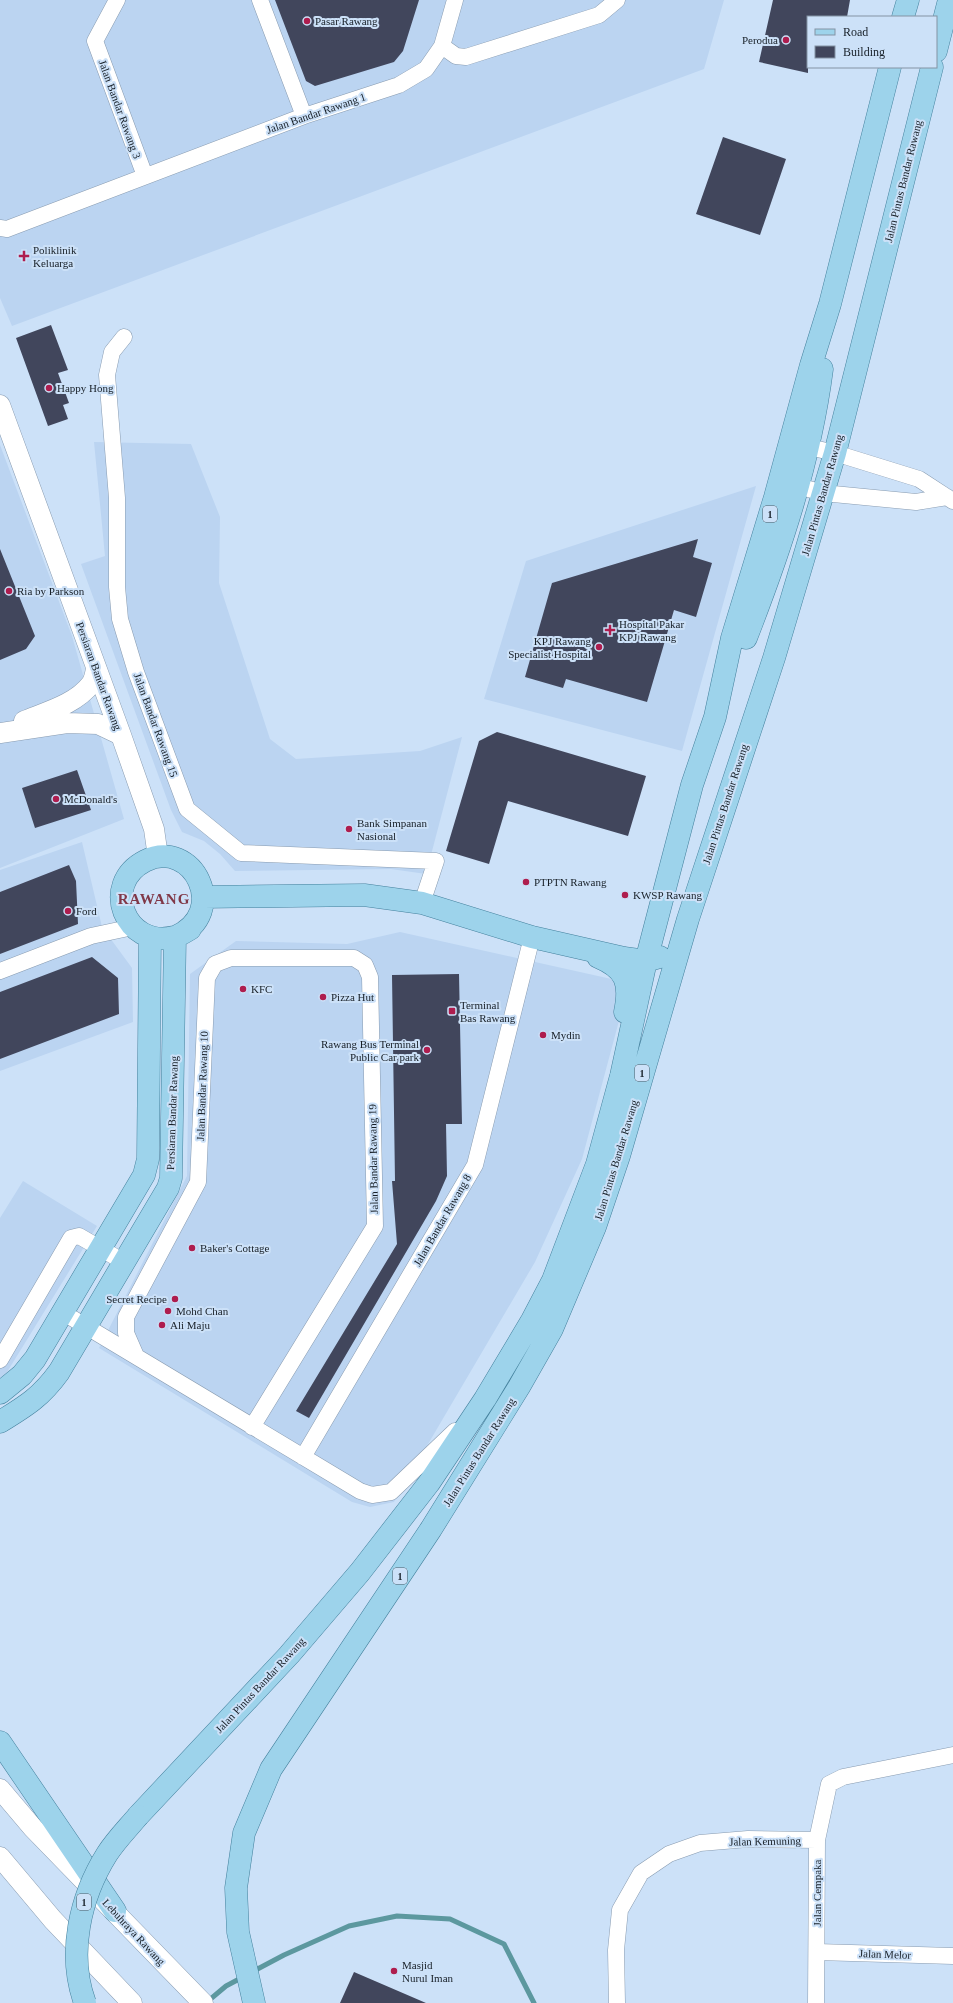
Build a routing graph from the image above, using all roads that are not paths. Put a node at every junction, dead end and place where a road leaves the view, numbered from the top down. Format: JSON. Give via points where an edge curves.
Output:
{"nodes":[{"id":1,"x":117,"y":0,"type":"edge"},
{"id":2,"x":260,"y":0,"type":"edge"},
{"id":3,"x":455,"y":0,"type":"edge"},
{"id":4,"x":617,"y":0,"type":"edge"},
{"id":5,"x":908,"y":0,"type":"edge"},
{"id":6,"x":949,"y":0,"type":"edge"},
{"id":7,"x":904,"y":16,"type":"edge"},
{"id":8,"x":442,"y":46,"type":"junction"},
{"id":9,"x":937,"y":47,"type":"edge"},
{"id":10,"x":890,"y":68,"type":"edge"},
{"id":11,"x":932,"y":68,"type":"edge"},
{"id":12,"x":304,"y":116,"type":"junction"},
{"id":13,"x":145,"y":176,"type":"junction"},
{"id":14,"x":0,"y":228,"type":"edge"},
{"id":15,"x":830,"y":304,"type":"junction"},
{"id":16,"x":124,"y":337,"type":"dead end"},
{"id":17,"x":0,"y":406,"type":"edge"},
{"id":18,"x":809,"y":447,"type":"junction"},
{"id":19,"x":835,"y":453,"type":"junction"},
{"id":20,"x":798,"y":486,"type":"junction"},
{"id":21,"x":823,"y":493,"type":"junction"},
{"id":22,"x":950,"y":499,"type":"edge"},
{"id":23,"x":96,"y":669,"type":"junction"},
{"id":24,"x":715,"y":717,"type":"junction"},
{"id":25,"x":0,"y":732,"type":"edge"},
{"id":26,"x":121,"y":734,"type":"junction"},
{"id":27,"x":158,"y":857,"type":"junction"},
{"id":28,"x":204,"y":897,"type":"junction"},
{"id":29,"x":422,"y":903,"type":"junction"},
{"id":30,"x":688,"y":919,"type":"junction"},
{"id":31,"x":142,"y":932,"type":"junction"},
{"id":32,"x":182,"y":933,"type":"junction"},
{"id":33,"x":532,"y":937,"type":"junction"},
{"id":34,"x":576,"y":948,"type":"junction"},
{"id":35,"x":646,"y":960,"type":"junction"},
{"id":36,"x":0,"y":971,"type":"edge"},
{"id":37,"x":370,"y":977,"type":"joint"},
{"id":38,"x":587,"y":1191,"type":"junction"},
{"id":39,"x":100,"y":1247,"type":"junction"},
{"id":40,"x":124,"y":1262,"type":"junction"},
{"id":41,"x":62,"y":1312,"type":"junction"},
{"id":42,"x":86,"y":1326,"type":"junction"},
{"id":43,"x":136,"y":1356,"type":"junction"},
{"id":44,"x":0,"y":1360,"type":"edge"},
{"id":45,"x":0,"y":1393,"type":"edge"},
{"id":46,"x":485,"y":1399,"type":"junction"},
{"id":47,"x":0,"y":1422,"type":"edge"},
{"id":48,"x":252,"y":1427,"type":"junction"},
{"id":49,"x":303,"y":1457,"type":"junction"},
{"id":50,"x":0,"y":1742,"type":"edge"},
{"id":51,"x":953,"y":1755,"type":"edge"},
{"id":52,"x":0,"y":1789,"type":"edge"},
{"id":53,"x":817,"y":1840,"type":"junction"},
{"id":54,"x":0,"y":1857,"type":"edge"},
{"id":55,"x":115,"y":1911,"type":"junction"},
{"id":56,"x":818,"y":1952,"type":"junction"},
{"id":57,"x":953,"y":1956,"type":"edge"},
{"id":58,"x":85,"y":2003,"type":"edge"},
{"id":59,"x":132,"y":2003,"type":"edge"},
{"id":60,"x":203,"y":2003,"type":"edge"},
{"id":61,"x":254,"y":2003,"type":"edge"},
{"id":62,"x":617,"y":2003,"type":"edge"},
{"id":63,"x":816,"y":2003,"type":"edge"}],
"edges":[{"from":1,"to":13,"type":"street","name":"Jalan Bandar Rawang 3","via":[[95,41]]},
{"from":2,"to":12,"type":"street"},
{"from":3,"to":8,"type":"street","name":"Jalan Bandar Rawang 1"},
{"from":4,"to":8,"type":"street","via":[[599,15],[466,57],[456,56]]},
{"from":5,"to":7,"type":"main road"},
{"from":6,"to":9,"type":"main road"},
{"from":8,"to":12,"type":"street","name":"Jalan Bandar Rawang 1","via":[[426,69],[399,85]]},
{"from":10,"to":15,"type":"main road","name":"Jalan Pintas Bandar Rawang","number":"1"},
{"from":11,"to":19,"type":"main road","name":"Jalan Pintas Bandar Rawang","number":"1"},
{"from":12,"to":13,"type":"street","name":"Jalan Bandar Rawang 1"},
{"from":13,"to":14,"type":"street","name":"Jalan Bandar Rawang 1","via":[[7,229]]},
{"from":15,"to":18,"type":"main road"},
{"from":15,"to":24,"type":"main road","name":"Jalan Pintas Bandar Rawang","number":"1","via":[[732,638]]},
{"from":16,"to":29,"type":"street","name":"Jalan Bandar Rawang 15","via":[[112,352],[108,375],[117,498],[117,587],[120,619],[136,672],[187,809],[241,853],[436,861]]},
{"from":17,"to":23,"type":"street","name":"Persiaran Bandar Rawang"},
{"from":18,"to":19,"type":"street"},
{"from":18,"to":20,"type":"main road"},
{"from":19,"to":21,"type":"main road","name":"Jalan Pintas Bandar Rawang","number":"1"},
{"from":19,"to":22,"type":"street","via":[[919,480]]},
{"from":20,"to":21,"type":"street"},
{"from":20,"to":24,"type":"main road","via":[[767,585]]},
{"from":21,"to":22,"type":"street","via":[[916,502]]},
{"from":21,"to":30,"type":"main road","name":"Jalan Pintas Bandar Rawang","number":"1","via":[[774,658]]},
{"from":23,"to":25,"type":"street","via":[[92,683],[66,704]]},
{"from":23,"to":26,"type":"street","name":"Persiaran Bandar Rawang"},
{"from":24,"to":35,"type":"main road","name":"Jalan Pintas Bandar Rawang","number":"1","via":[[692,785]]},
{"from":25,"to":26,"type":"street","via":[[67,723],[98,724]]},
{"from":26,"to":27,"type":"street","name":"Persiaran Bandar Rawang","via":[[154,830]]},
{"from":27,"to":28,"type":"main road","via":[[179,860],[190,868],[198,877]]},
{"from":27,"to":31,"type":"main road","via":[[146,860],[135,867],[123,886],[121,905],[126,916]]},
{"from":28,"to":29,"type":"main road","via":[[364,895]]},
{"from":28,"to":32,"type":"main road","via":[[198,919]]},
{"from":29,"to":33,"type":"main road"},
{"from":30,"to":35,"type":"main road","via":[[662,956]]},
{"from":30,"to":61,"type":"main road","name":"Jalan Pintas Bandar Rawang","number":"1","via":[[593,1234],[552,1329],[431,1529],[271,1769],[244,1833],[236,1888],[238,1932]]},
{"from":31,"to":32,"type":"main road","via":[[163,939]]},
{"from":31,"to":36,"type":"street","via":[[91,936]]},
{"from":31,"to":39,"type":"main road","name":"Persiaran Bandar Rawang","via":[[148,1159],[144,1175]]},
{"from":32,"to":40,"type":"main road","name":"Persiaran Bandar Rawang","via":[[171,1178],[168,1188]]},
{"from":33,"to":34,"type":"main road"},
{"from":33,"to":49,"type":"street","name":"Jalan Bandar Rawang 8","via":[[475,1165]]},
{"from":34,"to":35,"type":"main road"},
{"from":34,"to":38,"type":"main road","via":[[614,964],[624,977],[627,988],[624,1015],[594,1138]]},
{"from":35,"to":38,"type":"main road","name":"Jalan Pintas Bandar Rawang","number":"1","via":[[621,1076],[598,1164]]},
{"from":37,"to":43,"type":"street","name":"Jalan Bandar Rawang 10","via":[[365,965],[354,958],[231,958],[215,964],[207,978],[198,1182],[126,1317],[126,1333]]},
{"from":37,"to":48,"type":"street","name":"Jalan Bandar Rawang 19","via":[[375,1226]]},
{"from":38,"to":46,"type":"main road","name":"Jalan Pintas Bandar Rawang","number":"1","via":[[553,1280]]},
{"from":39,"to":40,"type":"street"},
{"from":39,"to":41,"type":"main road","name":"Persiaran Bandar Rawang"},
{"from":39,"to":44,"type":"street","via":[[78,1236],[71,1238]]},
{"from":40,"to":42,"type":"main road","name":"Persiaran Bandar Rawang"},
{"from":41,"to":42,"type":"street"},
{"from":41,"to":45,"type":"main road","name":"Persiaran Bandar Rawang","via":[[35,1359],[22,1375]]},
{"from":42,"to":43,"type":"street"},
{"from":42,"to":47,"type":"main road","name":"Persiaran Bandar Rawang","via":[[46,1389],[31,1403]]},
{"from":43,"to":48,"type":"street"},
{"from":46,"to":49,"type":"street","via":[[434,1453],[391,1492],[372,1495],[360,1491]]},
{"from":46,"to":58,"type":"main road","name":"Jalan Pintas Bandar Rawang","number":"1","bridge":true,"via":[[429,1483],[360,1572],[290,1655],[138,1816],[108,1854],[86,1895],[79,1924],[77,1961]]},
{"from":48,"to":49,"type":"street"},
{"from":50,"to":55,"type":"main road"},
{"from":51,"to":53,"type":"street","name":"Jalan Cempaka","via":[[843,1777],[829,1784]]},
{"from":52,"to":55,"type":"street","name":"Lebuhraya Rawang","via":[[33,1828]]},
{"from":53,"to":56,"type":"street","name":"Jalan Cempaka"},
{"from":53,"to":62,"type":"street","name":"Jalan Kemuning","via":[[748,1839],[700,1844],[669,1854],[641,1873],[620,1910],[616,1950]]},
{"from":54,"to":59,"type":"street","via":[[53,1920]]},
{"from":55,"to":60,"type":"street","name":"Lebuhraya Rawang"},
{"from":56,"to":57,"type":"street","name":"Jalan Melor"},
{"from":56,"to":63,"type":"street","name":"Jalan Cempaka"}]}
